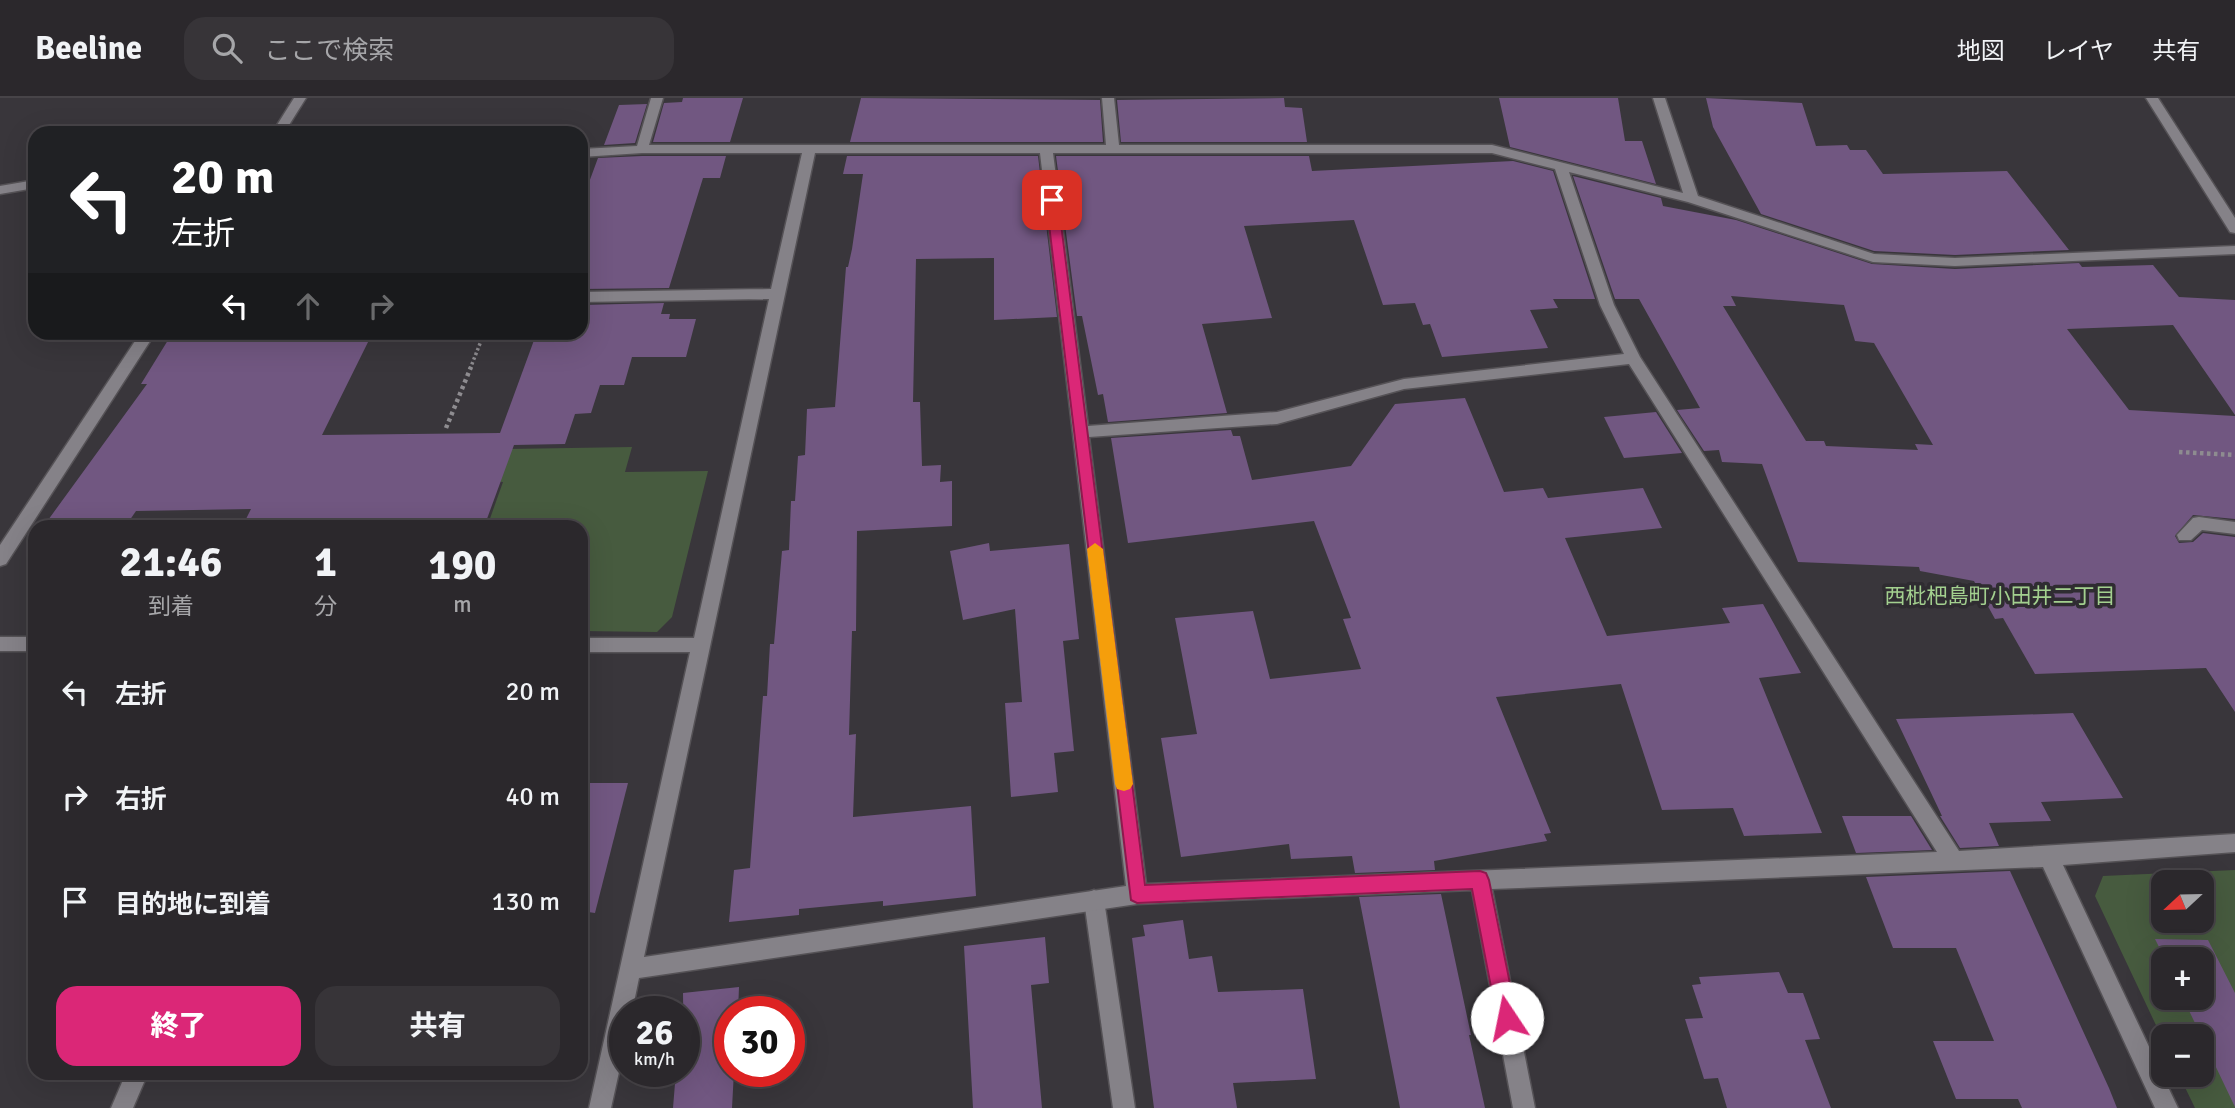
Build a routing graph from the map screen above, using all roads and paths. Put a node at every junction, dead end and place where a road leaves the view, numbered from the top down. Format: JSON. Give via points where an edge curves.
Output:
{"nodes":[{"id":1,"x":300,"y":98,"type":"edge"},
{"id":2,"x":657,"y":98,"type":"edge"},
{"id":3,"x":1108,"y":98,"type":"edge"},
{"id":4,"x":1659,"y":98,"type":"edge"},
{"id":5,"x":2152,"y":98,"type":"edge"},
{"id":6,"x":282,"y":126,"type":"edge"},
{"id":7,"x":1046,"y":148,"type":"junction"},
{"id":8,"x":1113,"y":148,"type":"junction"},
{"id":9,"x":642,"y":149,"type":"junction"},
{"id":10,"x":809,"y":149,"type":"junction"},
{"id":11,"x":588,"y":153,"type":"edge"},
{"id":12,"x":1560,"y":164,"type":"junction"},
{"id":13,"x":28,"y":185,"type":"edge"},
{"id":14,"x":0,"y":190,"type":"edge"},
{"id":15,"x":1692,"y":199,"type":"junction"},
{"id":16,"x":2235,"y":229,"type":"edge"},
{"id":17,"x":2235,"y":250,"type":"edge"},
{"id":18,"x":778,"y":293,"type":"junction"},
{"id":19,"x":588,"y":297,"type":"edge"},
{"id":20,"x":144,"y":340,"type":"edge"},
{"id":21,"x":482,"y":340,"type":"edge"},
{"id":22,"x":1633,"y":358,"type":"junction"},
{"id":23,"x":446,"y":428,"type":"dead end"},
{"id":24,"x":1081,"y":432,"type":"junction"},
{"id":25,"x":2179,"y":452,"type":"dead end"},
{"id":26,"x":2235,"y":455,"type":"edge"},
{"id":27,"x":2235,"y":528,"type":"edge"},
{"id":28,"x":2185,"y":535,"type":"dead end"},
{"id":29,"x":0,"y":559,"type":"edge"},
{"id":30,"x":0,"y":644,"type":"edge"},
{"id":31,"x":28,"y":645,"type":"edge"},
{"id":32,"x":588,"y":645,"type":"edge"},
{"id":33,"x":702,"y":645,"type":"junction"},
{"id":34,"x":2235,"y":843,"type":"edge"},
{"id":35,"x":2049,"y":856,"type":"junction"},
{"id":36,"x":1953,"y":860,"type":"junction"},
{"id":37,"x":1480,"y":880,"type":"junction"},
{"id":38,"x":1137,"y":894,"type":"junction"},
{"id":39,"x":1094,"y":900,"type":"junction"},
{"id":40,"x":631,"y":969,"type":"junction"},
{"id":41,"x":135,"y":1080,"type":"edge"},
{"id":42,"x":122,"y":1108,"type":"edge"},
{"id":43,"x":600,"y":1108,"type":"edge"},
{"id":44,"x":1124,"y":1108,"type":"edge"},
{"id":45,"x":1524,"y":1108,"type":"edge"},
{"id":46,"x":2167,"y":1108,"type":"edge"}],
"edges":[{"from":1,"to":6,"type":"street"},
{"from":2,"to":9,"type":"street"},
{"from":3,"to":8,"type":"street"},
{"from":4,"to":15,"type":"street"},
{"from":5,"to":16,"type":"street"},
{"from":7,"to":8,"type":"street"},
{"from":7,"to":10,"type":"street"},
{"from":7,"to":24,"type":"street"},
{"from":8,"to":12,"type":"street","via":[[1492,149]]},
{"from":9,"to":10,"type":"street"},
{"from":9,"to":11,"type":"street"},
{"from":10,"to":18,"type":"street"},
{"from":12,"to":15,"type":"street"},
{"from":12,"to":22,"type":"street","via":[[1607,305]]},
{"from":13,"to":14,"type":"street"},
{"from":15,"to":17,"type":"street","via":[[1873,258],[1955,262]]},
{"from":18,"to":19,"type":"street"},
{"from":18,"to":33,"type":"street"},
{"from":20,"to":29,"type":"street"},
{"from":21,"to":23,"type":"path"},
{"from":22,"to":24,"type":"street","via":[[1404,384],[1277,418]]},
{"from":22,"to":36,"type":"street"},
{"from":24,"to":38,"type":"street"},
{"from":25,"to":26,"type":"path"},
{"from":27,"to":28,"type":"street","via":[[2199,523]]},
{"from":30,"to":31,"type":"street"},
{"from":32,"to":33,"type":"street"},
{"from":33,"to":40,"type":"street"},
{"from":34,"to":35,"type":"street"},
{"from":35,"to":36,"type":"street"},
{"from":35,"to":46,"type":"street"},
{"from":36,"to":37,"type":"street"},
{"from":37,"to":38,"type":"street"},
{"from":37,"to":45,"type":"street"},
{"from":38,"to":39,"type":"street"},
{"from":39,"to":40,"type":"street"},
{"from":39,"to":44,"type":"street"},
{"from":40,"to":43,"type":"street"},
{"from":41,"to":42,"type":"street"}]}
